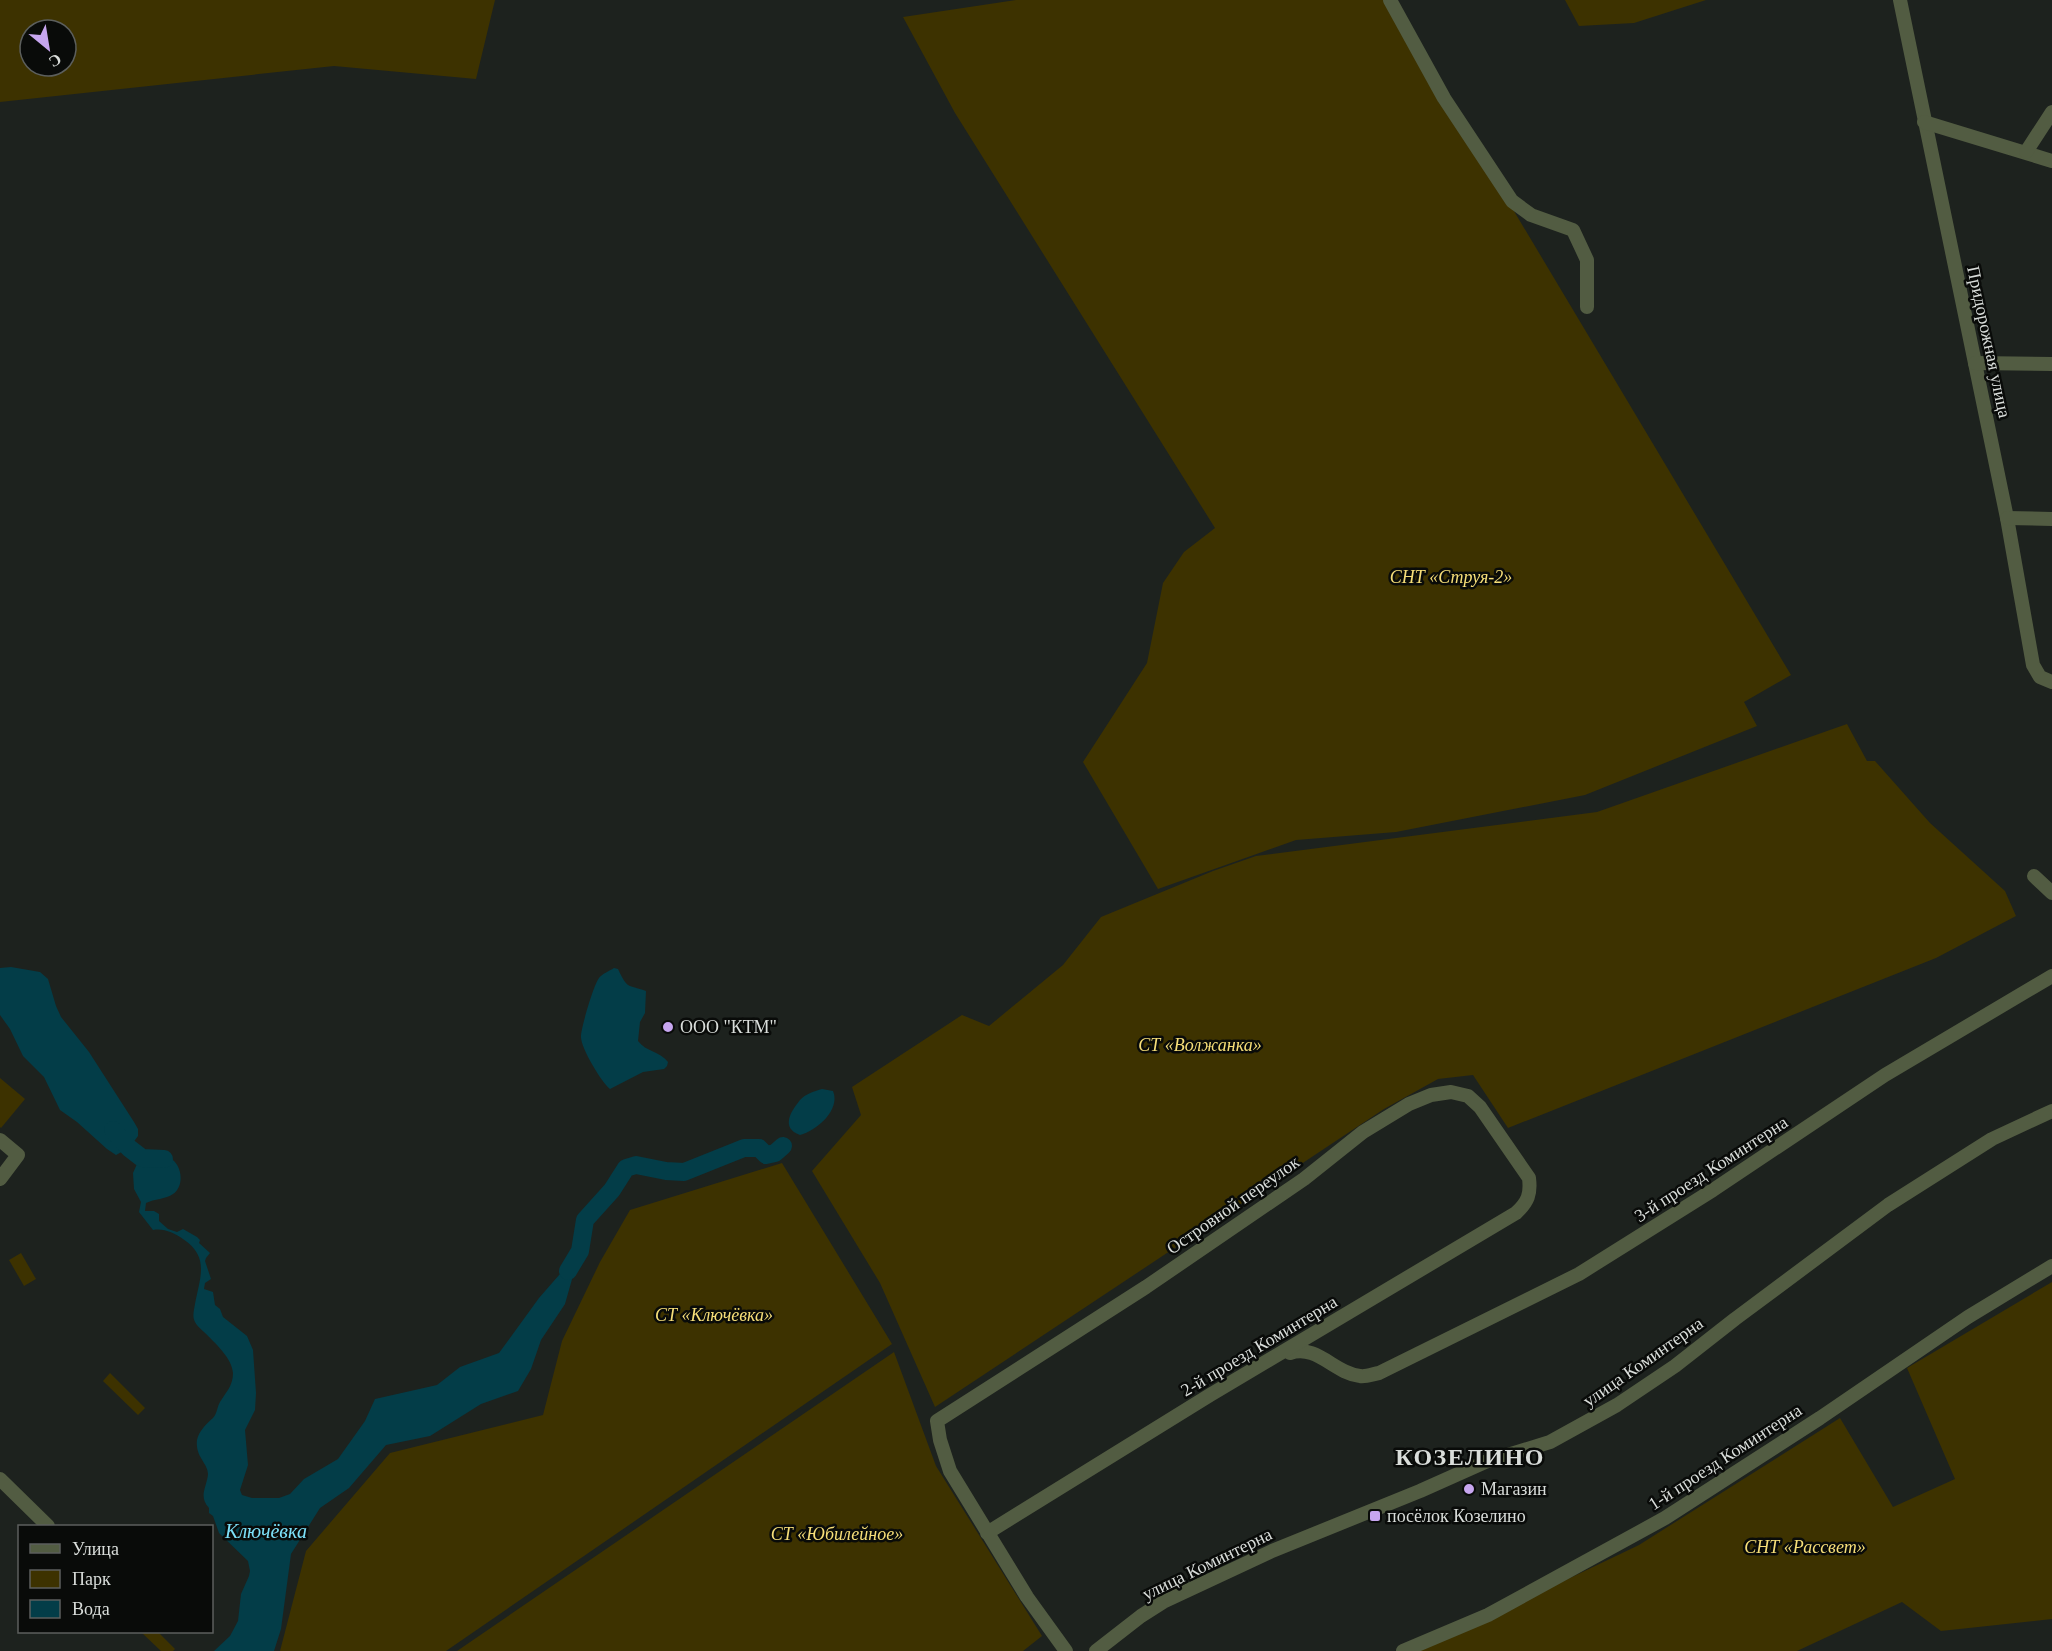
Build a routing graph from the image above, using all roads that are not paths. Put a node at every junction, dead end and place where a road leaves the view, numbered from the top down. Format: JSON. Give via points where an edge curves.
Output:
{"nodes":[{"id":1,"x":1390,"y":0,"type":"edge"},
{"id":2,"x":1900,"y":0,"type":"edge"},
{"id":3,"x":2052,"y":111,"type":"edge"},
{"id":4,"x":1924,"y":122,"type":"junction"},
{"id":5,"x":2026,"y":152,"type":"junction"},
{"id":6,"x":2052,"y":161,"type":"edge"},
{"id":7,"x":1587,"y":308,"type":"dead end"},
{"id":8,"x":1975,"y":363,"type":"junction"},
{"id":9,"x":2052,"y":364,"type":"edge"},
{"id":10,"x":2007,"y":518,"type":"junction"},
{"id":11,"x":2052,"y":519,"type":"edge"},
{"id":12,"x":2052,"y":682,"type":"edge"},
{"id":13,"x":2034,"y":876,"type":"dead end"},
{"id":14,"x":2052,"y":893,"type":"edge"},
{"id":15,"x":2052,"y":976,"type":"edge"},
{"id":16,"x":2052,"y":1111,"type":"edge"},
{"id":17,"x":0,"y":1140,"type":"edge"},
{"id":18,"x":1528,"y":1178,"type":"joint"},
{"id":19,"x":0,"y":1179,"type":"edge"},
{"id":20,"x":2052,"y":1266,"type":"edge"},
{"id":21,"x":1274,"y":1359,"type":"junction"},
{"id":22,"x":0,"y":1479,"type":"edge"},
{"id":23,"x":46,"y":1525,"type":"edge"},
{"id":24,"x":987,"y":1533,"type":"junction"},
{"id":25,"x":1066,"y":1651,"type":"edge"},
{"id":26,"x":1096,"y":1651,"type":"edge"},
{"id":27,"x":1403,"y":1651,"type":"edge"}],
"edges":[{"from":1,"to":7,"type":"street","via":[[1444,98],[1512,201],[1531,215],[1574,230],[1587,260]]},
{"from":2,"to":4,"type":"street","name":"Придорожная улица"},
{"from":3,"to":5,"type":"street"},
{"from":4,"to":5,"type":"street"},
{"from":4,"to":8,"type":"street","name":"Придорожная улица"},
{"from":5,"to":6,"type":"street"},
{"from":8,"to":9,"type":"street"},
{"from":8,"to":10,"type":"street","name":"Придорожная улица"},
{"from":10,"to":11,"type":"street"},
{"from":10,"to":12,"type":"street","name":"Придорожная улица","via":[[2033,665],[2040,677]]},
{"from":13,"to":14,"type":"street"},
{"from":15,"to":21,"type":"street","name":"3-й проезд Коминтерна","via":[[1885,1075],[1579,1275],[1379,1373],[1361,1376],[1343,1371],[1312,1352],[1300,1350]]},
{"from":16,"to":26,"type":"street","name":"улица Коминтерна","via":[[1992,1139],[1888,1205],[1617,1406],[1550,1442],[1485,1461],[1163,1602]]},
{"from":17,"to":19,"type":"street","via":[[18,1155]]},
{"from":18,"to":21,"type":"street","name":"2-й проезд Коминтерна","via":[[1531,1192],[1527,1203],[1516,1213]]},
{"from":18,"to":24,"type":"street","name":"Островной переулок","via":[[1480,1107],[1468,1096],[1451,1092],[1431,1095],[1408,1104],[1363,1132],[1296,1185],[1146,1287],[937,1421],[950,1471]]},
{"from":20,"to":27,"type":"street","name":"1-й проезд Коминтерна","via":[[1968,1317],[1665,1518],[1488,1615]]},
{"from":21,"to":24,"type":"street","name":"2-й проезд Коминтерна"},
{"from":22,"to":23,"type":"street"},
{"from":24,"to":25,"type":"street"}]}
